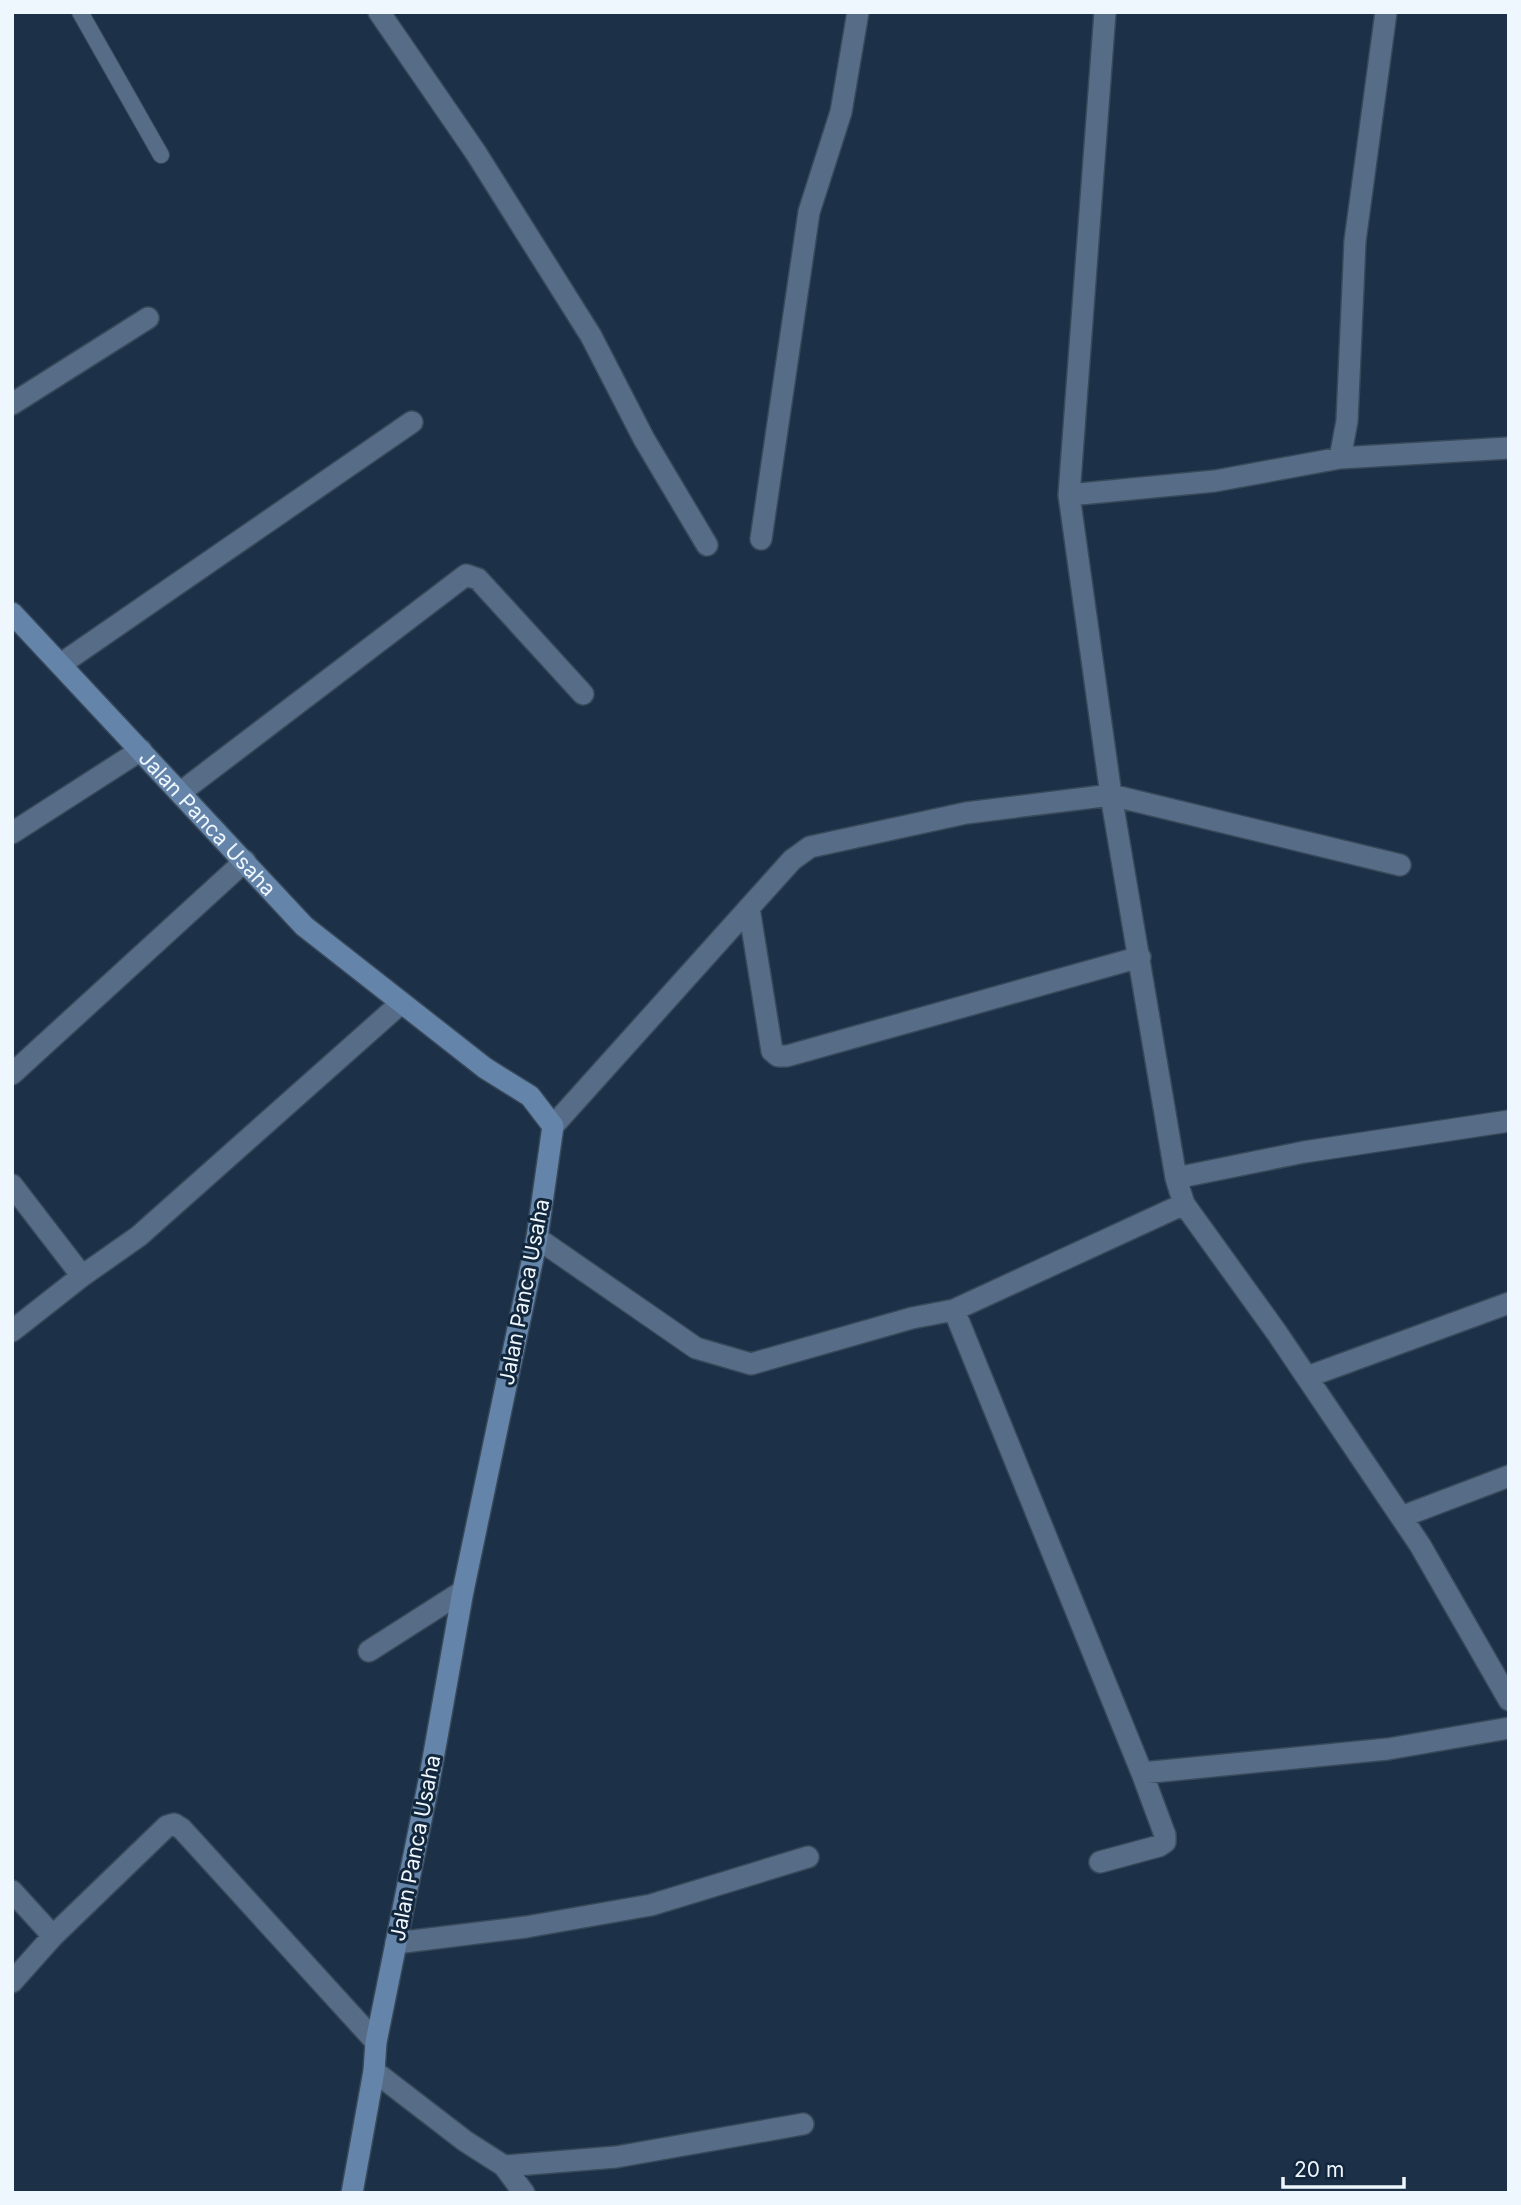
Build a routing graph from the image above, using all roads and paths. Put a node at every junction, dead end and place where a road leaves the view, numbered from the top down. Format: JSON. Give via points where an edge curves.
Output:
{"nodes":[{"id":1,"x":80,"y":12,"type":"edge"},
{"id":2,"x":379,"y":12,"type":"edge"},
{"id":3,"x":858,"y":12,"type":"edge"},
{"id":4,"x":1105,"y":12,"type":"edge"},
{"id":5,"x":1386,"y":12,"type":"edge"},
{"id":6,"x":161,"y":155,"type":"dead end"},
{"id":7,"x":148,"y":318,"type":"dead end"},
{"id":8,"x":12,"y":404,"type":"edge"},
{"id":9,"x":412,"y":422,"type":"dead end"},
{"id":10,"x":1509,"y":448,"type":"edge"},
{"id":11,"x":1340,"y":458,"type":"junction"},
{"id":12,"x":1069,"y":495,"type":"junction"},
{"id":13,"x":761,"y":539,"type":"dead end"},
{"id":14,"x":707,"y":545,"type":"dead end"},
{"id":15,"x":12,"y":613,"type":"edge"},
{"id":16,"x":61,"y":664,"type":"junction"},
{"id":17,"x":583,"y":694,"type":"dead end"},
{"id":18,"x":142,"y":750,"type":"junction"},
{"id":19,"x":181,"y":792,"type":"junction"},
{"id":20,"x":1111,"y":795,"type":"junction"},
{"id":21,"x":12,"y":833,"type":"edge"},
{"id":22,"x":245,"y":861,"type":"junction"},
{"id":23,"x":1400,"y":865,"type":"dead end"},
{"id":24,"x":749,"y":908,"type":"junction"},
{"id":25,"x":1140,"y":957,"type":"junction"},
{"id":26,"x":400,"y":1004,"type":"junction"},
{"id":27,"x":12,"y":1074,"type":"edge"},
{"id":28,"x":1509,"y":1121,"type":"edge"},
{"id":29,"x":553,"y":1126,"type":"junction"},
{"id":30,"x":1176,"y":1178,"type":"junction"},
{"id":31,"x":12,"y":1185,"type":"edge"},
{"id":32,"x":1184,"y":1204,"type":"junction"},
{"id":33,"x":537,"y":1238,"type":"junction"},
{"id":34,"x":82,"y":1276,"type":"junction"},
{"id":35,"x":1509,"y":1303,"type":"edge"},
{"id":36,"x":954,"y":1310,"type":"junction"},
{"id":37,"x":12,"y":1331,"type":"edge"},
{"id":38,"x":1307,"y":1377,"type":"junction"},
{"id":39,"x":1509,"y":1476,"type":"edge"},
{"id":40,"x":1401,"y":1517,"type":"junction"},
{"id":41,"x":463,"y":1591,"type":"junction"},
{"id":42,"x":369,"y":1651,"type":"dead end"},
{"id":43,"x":1509,"y":1700,"type":"edge"},
{"id":44,"x":1509,"y":1728,"type":"edge"},
{"id":45,"x":1142,"y":1773,"type":"junction"},
{"id":46,"x":808,"y":1857,"type":"dead end"},
{"id":47,"x":1100,"y":1862,"type":"dead end"},
{"id":48,"x":12,"y":1891,"type":"edge"},
{"id":49,"x":53,"y":1936,"type":"junction"},
{"id":50,"x":396,"y":1942,"type":"junction"},
{"id":51,"x":12,"y":1982,"type":"edge"},
{"id":52,"x":376,"y":2042,"type":"junction"},
{"id":53,"x":374,"y":2071,"type":"junction"},
{"id":54,"x":803,"y":2124,"type":"dead end"},
{"id":55,"x":504,"y":2166,"type":"junction"},
{"id":56,"x":352,"y":2193,"type":"edge"},
{"id":57,"x":524,"y":2193,"type":"edge"}],
"edges":[{"from":1,"to":6,"type":"lane"},
{"from":2,"to":14,"type":"street","via":[[476,153],[591,337]]},
{"from":3,"to":13,"type":"street","via":[[841,112],[809,212]]},
{"from":4,"to":12,"type":"street"},
{"from":5,"to":11,"type":"street","via":[[1354,241],[1347,421]]},
{"from":7,"to":8,"type":"street"},
{"from":9,"to":16,"type":"street"},
{"from":10,"to":11,"type":"street"},
{"from":11,"to":12,"type":"street","via":[[1214,481]]},
{"from":12,"to":20,"type":"street"},
{"from":15,"to":16,"type":"street","name":"Jalan Panca Usaha"},
{"from":16,"to":18,"type":"street","name":"Jalan Panca Usaha"},
{"from":17,"to":19,"type":"street","via":[[478,579],[462,576]]},
{"from":18,"to":19,"type":"street","name":"Jalan Panca Usaha"},
{"from":18,"to":21,"type":"street"},
{"from":19,"to":22,"type":"street","name":"Jalan Panca Usaha"},
{"from":20,"to":23,"type":"street"},
{"from":20,"to":24,"type":"street","via":[[966,813],[810,846]]},
{"from":20,"to":25,"type":"street"},
{"from":22,"to":26,"type":"street","name":"Jalan Panca Usaha","via":[[304,926]]},
{"from":22,"to":27,"type":"street"},
{"from":24,"to":25,"type":"street","via":[[772,1051],[778,1056]]},
{"from":24,"to":29,"type":"street"},
{"from":25,"to":30,"type":"street"},
{"from":26,"to":29,"type":"street","name":"Jalan Panca Usaha","via":[[530,1096]]},
{"from":26,"to":34,"type":"street","via":[[139,1236]]},
{"from":28,"to":30,"type":"street","via":[[1304,1152]]},
{"from":29,"to":33,"type":"street","name":"Jalan Panca Usaha"},
{"from":30,"to":32,"type":"street"},
{"from":31,"to":34,"type":"street"},
{"from":32,"to":36,"type":"street"},
{"from":32,"to":38,"type":"street"},
{"from":33,"to":36,"type":"street","via":[[696,1348],[751,1364]]},
{"from":33,"to":41,"type":"street","name":"Jalan Panca Usaha"},
{"from":34,"to":37,"type":"street"},
{"from":35,"to":38,"type":"street"},
{"from":36,"to":45,"type":"street"},
{"from":38,"to":40,"type":"street"},
{"from":39,"to":40,"type":"street"},
{"from":40,"to":43,"type":"street"},
{"from":41,"to":42,"type":"street"},
{"from":41,"to":50,"type":"street","name":"Jalan Panca Usaha"},
{"from":44,"to":45,"type":"street","via":[[1388,1749]]},
{"from":45,"to":47,"type":"street","via":[[1165,1842]]},
{"from":46,"to":50,"type":"street","via":[[651,1905],[526,1927]]},
{"from":48,"to":49,"type":"street"},
{"from":49,"to":51,"type":"street"},
{"from":49,"to":52,"type":"street","via":[[174,1824]]},
{"from":50,"to":52,"type":"street","name":"Jalan Panca Usaha"},
{"from":52,"to":53,"type":"street","name":"Jalan Panca Usaha"},
{"from":53,"to":55,"type":"street"},
{"from":53,"to":56,"type":"street","name":"Jalan Panca Usaha"},
{"from":54,"to":55,"type":"street","via":[[616,2157]]},
{"from":55,"to":57,"type":"street"}]}
